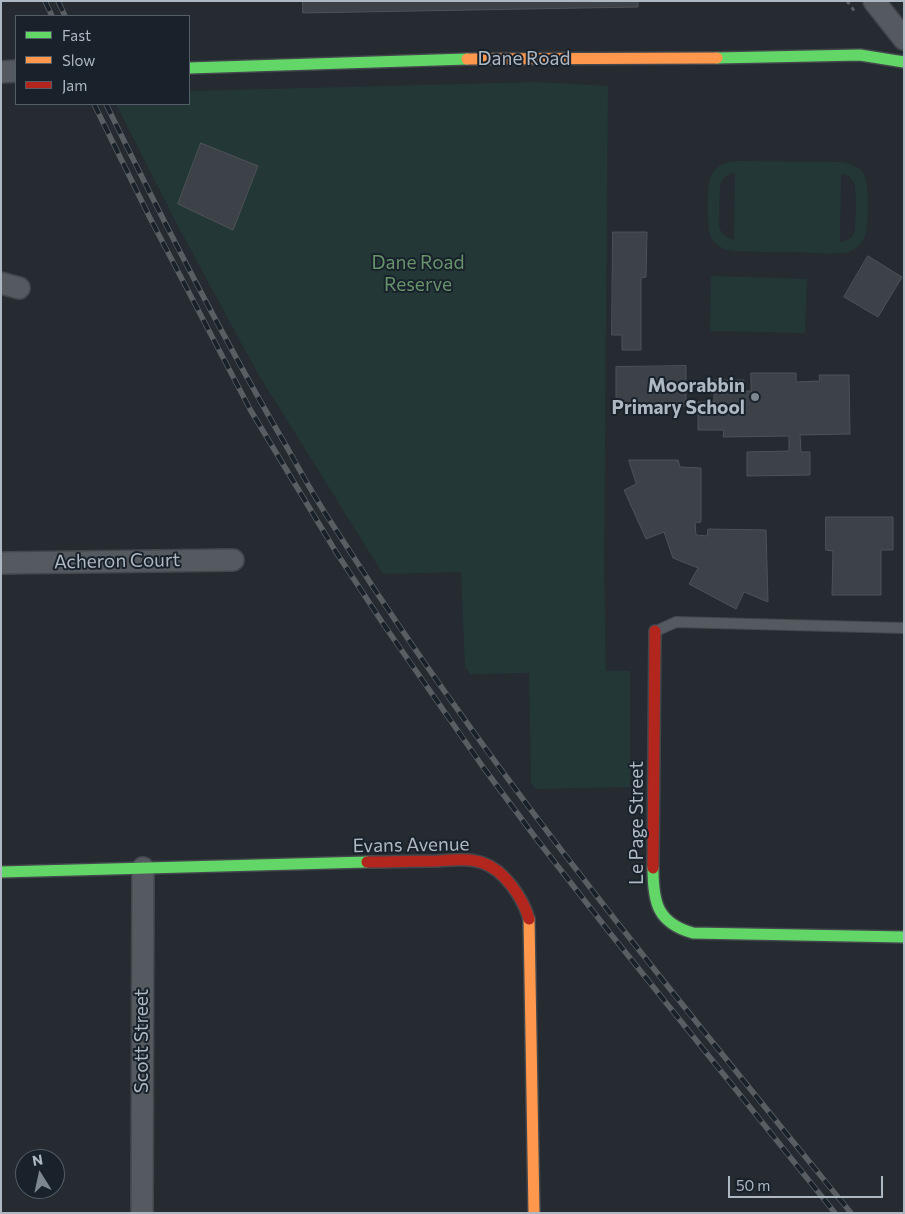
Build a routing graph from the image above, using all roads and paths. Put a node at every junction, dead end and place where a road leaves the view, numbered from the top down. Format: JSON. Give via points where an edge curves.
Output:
{"nodes":[{"id":1,"x":876,"y":3,"type":"edge"},
{"id":2,"x":901,"y":37,"type":"edge"},
{"id":3,"x":860,"y":56,"type":"junction"},
{"id":4,"x":904,"y":62,"type":"edge"},
{"id":5,"x":190,"y":68,"type":"edge"},
{"id":6,"x":1,"y":72,"type":"edge"},
{"id":7,"x":15,"y":72,"type":"edge"},
{"id":8,"x":233,"y":560,"type":"dead end"},
{"id":9,"x":1,"y":563,"type":"edge"},
{"id":10,"x":904,"y":628,"type":"edge"},
{"id":11,"x":656,"y":631,"type":"joint"},
{"id":12,"x":143,"y":868,"type":"junction"},
{"id":13,"x":1,"y":872,"type":"edge"},
{"id":14,"x":904,"y":938,"type":"edge"},
{"id":15,"x":142,"y":1213,"type":"edge"},
{"id":16,"x":534,"y":1213,"type":"edge"}],
"edges":[{"from":1,"to":2,"type":"street"},
{"from":2,"to":3,"type":"street","name":"Dane Road"},
{"from":3,"to":4,"type":"street","name":"Dane Road"},
{"from":3,"to":5,"type":"street","name":"Dane Road","via":[[476,59]]},
{"from":6,"to":7,"type":"street"},
{"from":8,"to":9,"type":"street","name":"Acheron Court"},
{"from":10,"to":11,"type":"lane","via":[[676,622]]},
{"from":11,"to":14,"type":"street","name":"Le Page Street","via":[[653,890],[665,919],[674,927],[693,933]]},
{"from":12,"to":13,"type":"street","name":"Evans Avenue"},
{"from":12,"to":15,"type":"street","name":"Scott Street"},
{"from":12,"to":16,"type":"street","name":"Evans Avenue","via":[[463,860],[486,864],[495,870],[518,895],[528,920]]}]}
